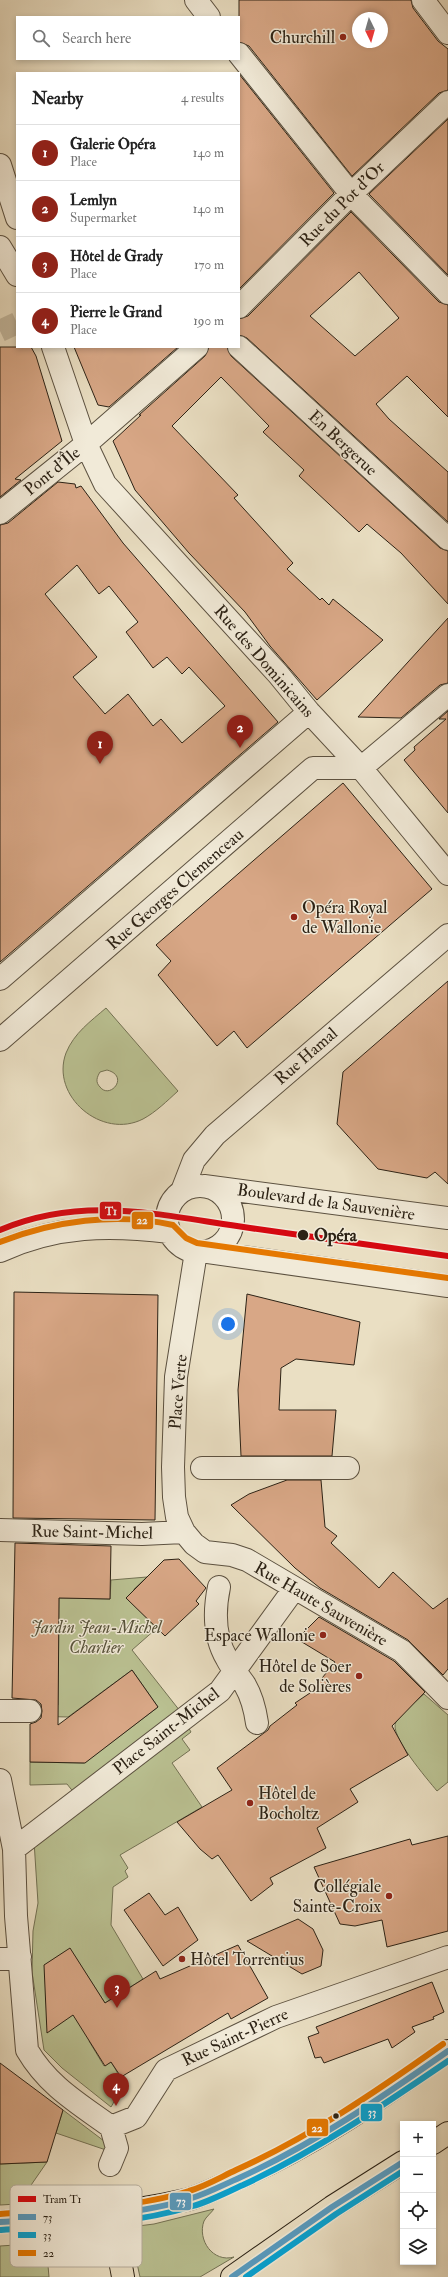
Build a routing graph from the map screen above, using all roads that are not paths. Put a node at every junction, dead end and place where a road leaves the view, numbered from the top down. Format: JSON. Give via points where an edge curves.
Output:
{"nodes":[{"id":1,"x":196,"y":0,"type":"edge"},
{"id":2,"x":423,"y":0,"type":"edge"},
{"id":3,"x":208,"y":16,"type":"edge"},
{"id":4,"x":448,"y":34,"type":"edge"},
{"id":5,"x":240,"y":55,"type":"edge"},
{"id":6,"x":448,"y":102,"type":"edge"},
{"id":7,"x":0,"y":165,"type":"edge"},
{"id":8,"x":351,"y":194,"type":"junction"},
{"id":9,"x":16,"y":215,"type":"edge"},
{"id":10,"x":0,"y":247,"type":"edge"},
{"id":11,"x":16,"y":272,"type":"edge"},
{"id":12,"x":448,"y":293,"type":"edge"},
{"id":13,"x":240,"y":307,"type":"edge"},
{"id":14,"x":53,"y":348,"type":"edge"},
{"id":15,"x":196,"y":348,"type":"edge"},
{"id":16,"x":240,"y":348,"type":"edge"},
{"id":17,"x":86,"y":444,"type":"junction"},
{"id":18,"x":0,"y":513,"type":"edge"},
{"id":19,"x":448,"y":539,"type":"edge"},
{"id":20,"x":448,"y":696,"type":"edge"},
{"id":21,"x":309,"y":712,"type":"junction"},
{"id":22,"x":361,"y":768,"type":"junction"},
{"id":23,"x":448,"y":874,"type":"edge"},
{"id":24,"x":448,"y":935,"type":"edge"},
{"id":25,"x":0,"y":979,"type":"edge"},
{"id":26,"x":0,"y":1040,"type":"edge"},
{"id":27,"x":204,"y":1186,"type":"junction"},
{"id":28,"x":182,"y":1191,"type":"junction"},
{"id":29,"x":448,"y":1218,"type":"edge"},
{"id":30,"x":170,"y":1232,"type":"junction"},
{"id":31,"x":0,"y":1251,"type":"edge"},
{"id":32,"x":202,"y":1252,"type":"junction"},
{"id":33,"x":448,"y":1286,"type":"edge"},
{"id":34,"x":202,"y":1468,"type":"dead end"},
{"id":35,"x":348,"y":1468,"type":"dead end"},
{"id":36,"x":0,"y":1530,"type":"edge"},
{"id":37,"x":184,"y":1532,"type":"junction"},
{"id":38,"x":218,"y":1587,"type":"dead end"},
{"id":39,"x":294,"y":1589,"type":"junction"},
{"id":40,"x":234,"y":1671,"type":"junction"},
{"id":41,"x":448,"y":1698,"type":"edge"},
{"id":42,"x":30,"y":1711,"type":"dead end"},
{"id":43,"x":0,"y":1712,"type":"edge"},
{"id":44,"x":257,"y":1723,"type":"dead end"},
{"id":45,"x":0,"y":1780,"type":"edge"},
{"id":46,"x":14,"y":1849,"type":"junction"},
{"id":47,"x":448,"y":1957,"type":"edge"},
{"id":48,"x":10,"y":1958,"type":"edge"},
{"id":49,"x":448,"y":2051,"type":"edge"},
{"id":50,"x":111,"y":2127,"type":"junction"},
{"id":51,"x":448,"y":2134,"type":"edge"},
{"id":52,"x":436,"y":2141,"type":"edge"},
{"id":53,"x":400,"y":2164,"type":"edge"},
{"id":54,"x":110,"y":2165,"type":"dead end"},
{"id":55,"x":142,"y":2208,"type":"edge"},
{"id":56,"x":10,"y":2221,"type":"edge"},
{"id":57,"x":0,"y":2222,"type":"edge"},
{"id":58,"x":122,"y":2267,"type":"edge"},
{"id":59,"x":124,"y":2277,"type":"edge"},
{"id":60,"x":232,"y":2277,"type":"edge"}],
"edges":[{"from":1,"to":3,"type":"street"},
{"from":2,"to":4,"type":"street"},
{"from":5,"to":8,"type":"street"},
{"from":6,"to":8,"type":"street","name":"Rue du Pot d'Or"},
{"from":7,"to":9,"type":"street"},
{"from":8,"to":12,"type":"street"},
{"from":8,"to":13,"type":"street","name":"Rue du Pot d'Or"},
{"from":10,"to":11,"type":"street"},
{"from":14,"to":17,"type":"street","name":"Rue des Dominicains"},
{"from":15,"to":17,"type":"street"},
{"from":16,"to":19,"type":"street","name":"En Bergerue"},
{"from":17,"to":18,"type":"street","name":"Pont d'Île"},
{"from":17,"to":21,"type":"street","name":"Rue des Dominicains","via":[[105,484],[278,674]]},
{"from":20,"to":22,"type":"street"},
{"from":21,"to":22,"type":"street","name":"Rue des Dominicains"},
{"from":21,"to":25,"type":"street"},
{"from":22,"to":23,"type":"street","name":"Rue des Dominicains"},
{"from":22,"to":26,"type":"street","name":"Rue Georges Clemenceau","via":[[314,768]]},
{"from":24,"to":28,"type":"street","name":"Rue Hamal","via":[[215,1135],[194,1160]]},
{"from":27,"to":28,"type":"street"},
{"from":27,"to":29,"type":"street","name":"Boulevard de la Sauvenière"},
{"from":27,"to":32,"type":"street","via":[[224,1196],[231,1206],[233,1217],[232,1229],[227,1239],[218,1247]]},
{"from":28,"to":30,"type":"street","via":[[168,1210]]},
{"from":30,"to":31,"type":"street","via":[[114,1226],[65,1231],[19,1243]]},
{"from":30,"to":32,"type":"street","via":[[176,1242],[185,1248]]},
{"from":32,"to":33,"type":"street"},
{"from":32,"to":37,"type":"street","name":"Place Verte","via":[[188,1291],[176,1377],[173,1467],[176,1510]]},
{"from":34,"to":35,"type":"street"},
{"from":36,"to":37,"type":"street","name":"Rue Saint-Michel","via":[[142,1534]]},
{"from":37,"to":39,"type":"street","name":"Rue Haute Sauvenière","via":[[205,1552],[220,1556],[232,1555],[247,1560]]},
{"from":38,"to":40,"type":"street","via":[[216,1604],[219,1644]]},
{"from":39,"to":40,"type":"street","name":"Place Saint-Michel"},
{"from":39,"to":41,"type":"street","name":"Rue Haute Sauvenière","via":[[402,1652]]},
{"from":40,"to":44,"type":"street","via":[[245,1685],[254,1705]]},
{"from":40,"to":46,"type":"street","name":"Place Saint-Michel","via":[[220,1691]]},
{"from":42,"to":43,"type":"street"},
{"from":45,"to":46,"type":"street"},
{"from":46,"to":48,"type":"street"},
{"from":47,"to":50,"type":"street","name":"Rue Saint-Pierre","via":[[276,2016],[166,2070],[136,2117]]},
{"from":48,"to":50,"type":"street","via":[[27,2050],[38,2068],[52,2083]]},
{"from":49,"to":55,"type":"main road","via":[[394,2089],[314,2139],[246,2175],[187,2199]]},
{"from":50,"to":54,"type":"street","via":[[117,2148]]},
{"from":51,"to":52,"type":"main road"},
{"from":53,"to":60,"type":"main road","via":[[332,2207]]},
{"from":56,"to":57,"type":"main road"},
{"from":58,"to":59,"type":"main road"}]}
